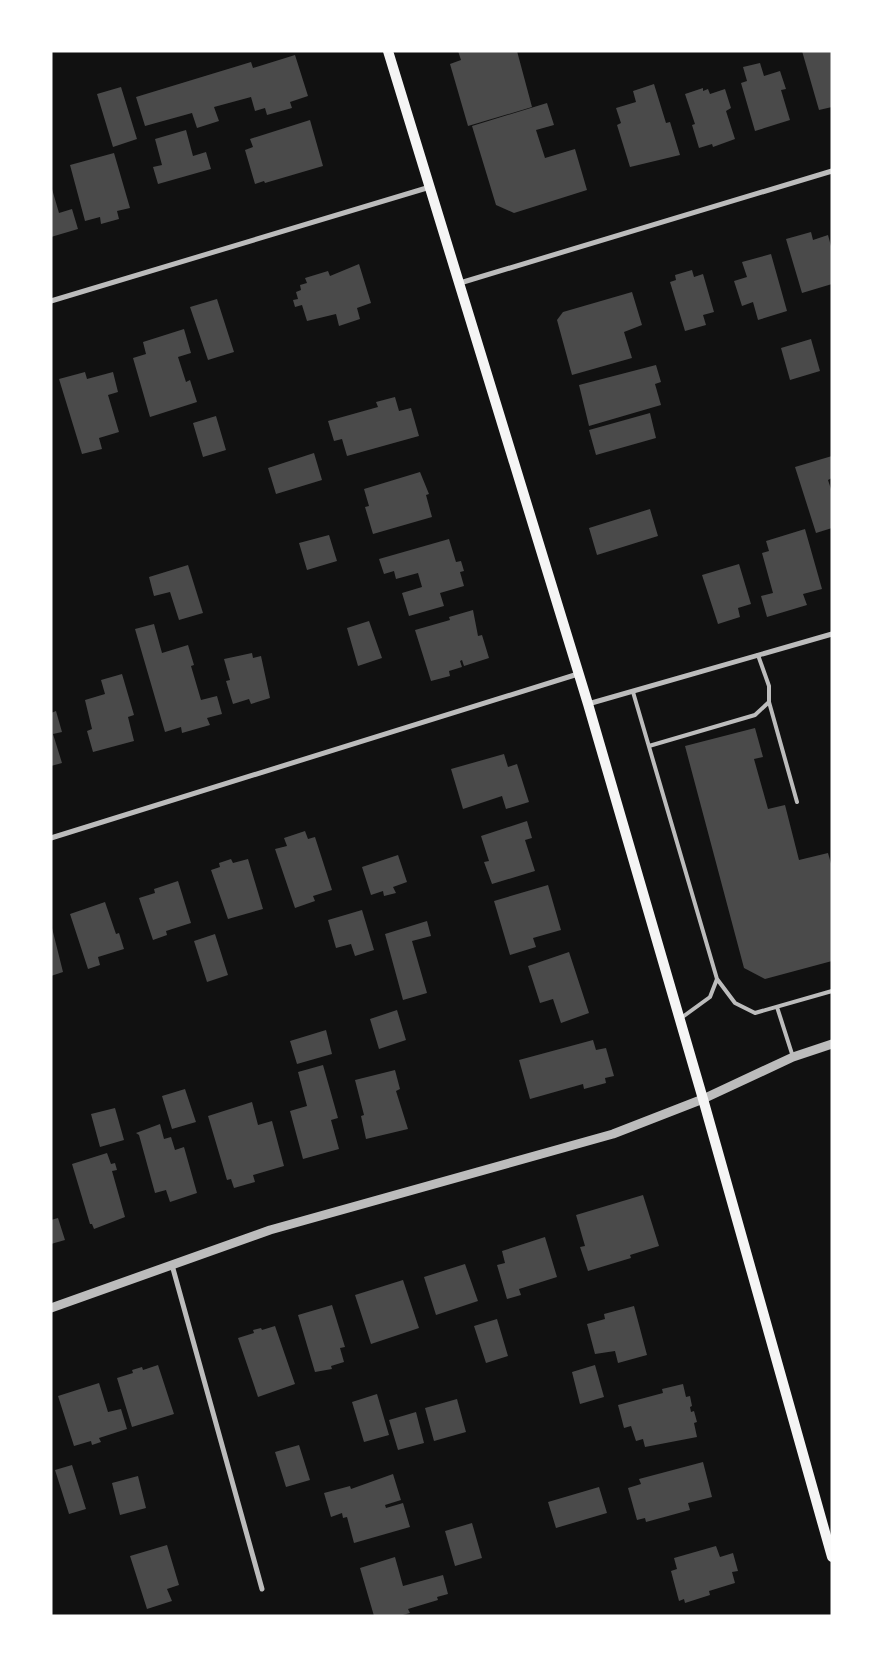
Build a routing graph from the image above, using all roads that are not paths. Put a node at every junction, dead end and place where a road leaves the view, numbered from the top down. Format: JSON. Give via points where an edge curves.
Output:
{"nodes":[{"id":1,"x":388,"y":51,"type":"edge"},
{"id":2,"x":832,"y":171,"type":"edge"},
{"id":3,"x":430,"y":186,"type":"junction"},
{"id":4,"x":459,"y":283,"type":"junction"},
{"id":5,"x":51,"y":301,"type":"edge"},
{"id":6,"x":832,"y":634,"type":"edge"},
{"id":7,"x":758,"y":655,"type":"junction"},
{"id":8,"x":578,"y":674,"type":"junction"},
{"id":9,"x":633,"y":692,"type":"junction"},
{"id":10,"x":769,"y":702,"type":"junction"},
{"id":11,"x":588,"y":704,"type":"junction"},
{"id":12,"x":649,"y":746,"type":"junction"},
{"id":13,"x":797,"y":802,"type":"dead end"},
{"id":14,"x":51,"y":838,"type":"edge"},
{"id":15,"x":717,"y":979,"type":"junction"},
{"id":16,"x":832,"y":991,"type":"edge"},
{"id":17,"x":777,"y":1007,"type":"junction"},
{"id":18,"x":680,"y":1020,"type":"junction"},
{"id":19,"x":832,"y":1044,"type":"edge"},
{"id":20,"x":793,"y":1057,"type":"junction"},
{"id":21,"x":703,"y":1099,"type":"junction"},
{"id":22,"x":172,"y":1265,"type":"junction"},
{"id":23,"x":51,"y":1308,"type":"edge"},
{"id":24,"x":832,"y":1557,"type":"edge"},
{"id":25,"x":262,"y":1588,"type":"dead end"}],
"edges":[{"from":1,"to":3,"type":"main road"},
{"from":2,"to":4,"type":"street"},
{"from":3,"to":4,"type":"main road"},
{"from":3,"to":5,"type":"street"},
{"from":4,"to":8,"type":"main road"},
{"from":6,"to":7,"type":"street"},
{"from":7,"to":9,"type":"street"},
{"from":7,"to":10,"type":"lane","via":[[768,686]]},
{"from":8,"to":11,"type":"main road"},
{"from":8,"to":14,"type":"street"},
{"from":9,"to":11,"type":"street"},
{"from":9,"to":12,"type":"lane"},
{"from":10,"to":12,"type":"lane","via":[[755,715]]},
{"from":10,"to":13,"type":"lane"},
{"from":11,"to":18,"type":"main road"},
{"from":12,"to":15,"type":"lane"},
{"from":15,"to":17,"type":"lane","via":[[735,1002],[755,1013]]},
{"from":15,"to":18,"type":"lane","via":[[710,997]]},
{"from":16,"to":17,"type":"lane"},
{"from":17,"to":20,"type":"lane"},
{"from":18,"to":21,"type":"main road"},
{"from":19,"to":20,"type":"street"},
{"from":20,"to":21,"type":"street"},
{"from":21,"to":22,"type":"street","via":[[612,1134],[270,1230]]},
{"from":21,"to":24,"type":"main road"},
{"from":22,"to":23,"type":"street"},
{"from":22,"to":25,"type":"street"}]}
